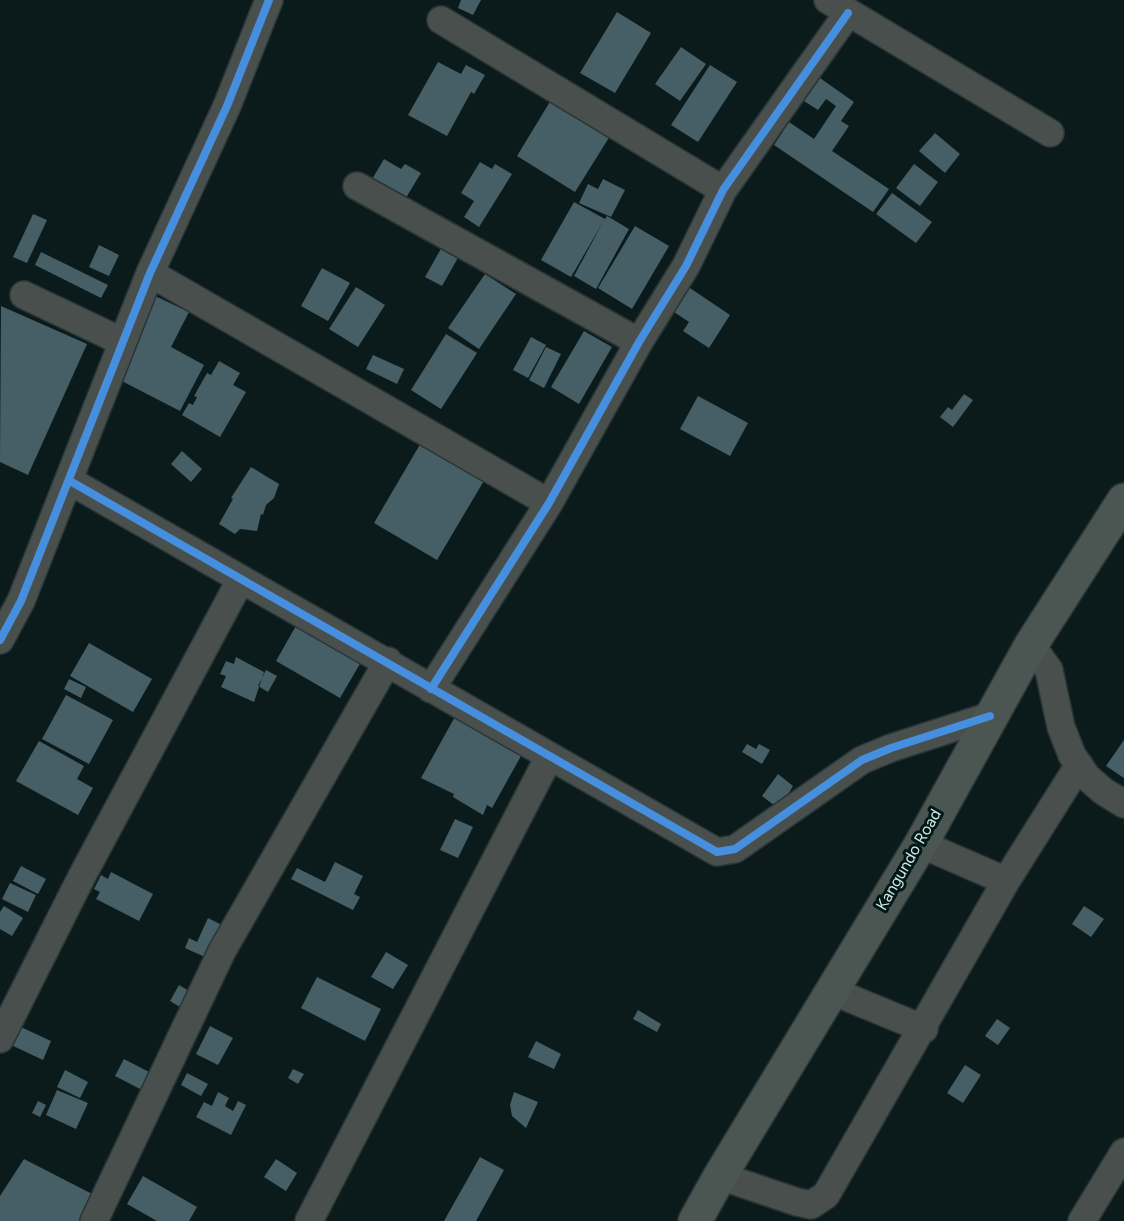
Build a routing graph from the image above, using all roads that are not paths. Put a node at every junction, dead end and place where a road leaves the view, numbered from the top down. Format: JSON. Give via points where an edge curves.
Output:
{"nodes":[{"id":1,"x":268,"y":0,"type":"edge"},
{"id":2,"x":838,"y":7,"type":"edge"},
{"id":3,"x":441,"y":20,"type":"dead end"},
{"id":4,"x":1050,"y":133,"type":"dead end"},
{"id":5,"x":357,"y":186,"type":"dead end"},
{"id":6,"x":723,"y":190,"type":"junction"},
{"id":7,"x":150,"y":273,"type":"junction"},
{"id":8,"x":24,"y":295,"type":"dead end"},
{"id":9,"x":123,"y":342,"type":"junction"},
{"id":10,"x":639,"y":342,"type":"junction"},
{"id":11,"x":70,"y":481,"type":"junction"},
{"id":12,"x":1124,"y":500,"type":"edge"},
{"id":13,"x":549,"y":503,"type":"junction"},
{"id":14,"x":241,"y":579,"type":"junction"},
{"id":15,"x":0,"y":640,"type":"edge"},
{"id":16,"x":1031,"y":645,"type":"junction"},
{"id":17,"x":388,"y":661,"type":"junction"},
{"id":18,"x":431,"y":689,"type":"junction"},
{"id":19,"x":990,"y":716,"type":"junction"},
{"id":20,"x":549,"y":757,"type":"junction"},
{"id":21,"x":1079,"y":765,"type":"junction"},
{"id":22,"x":1124,"y":804,"type":"edge"},
{"id":23,"x":921,"y":844,"type":"junction"},
{"id":24,"x":1006,"y":881,"type":"junction"},
{"id":25,"x":832,"y":991,"type":"junction"},
{"id":26,"x":924,"y":1029,"type":"junction"},
{"id":27,"x":0,"y":1039,"type":"edge"},
{"id":28,"x":1124,"y":1152,"type":"edge"},
{"id":29,"x":720,"y":1176,"type":"junction"},
{"id":30,"x":94,"y":1221,"type":"edge"},
{"id":31,"x":309,"y":1221,"type":"edge"},
{"id":32,"x":695,"y":1221,"type":"edge"},
{"id":33,"x":1083,"y":1221,"type":"edge"}],
"edges":[{"from":1,"to":7,"type":"street","via":[[226,106]]},
{"from":2,"to":4,"type":"street"},
{"from":2,"to":6,"type":"street"},
{"from":3,"to":6,"type":"street"},
{"from":5,"to":10,"type":"street"},
{"from":6,"to":10,"type":"street","via":[[686,266]]},
{"from":7,"to":9,"type":"street"},
{"from":7,"to":13,"type":"street"},
{"from":8,"to":9,"type":"street"},
{"from":9,"to":11,"type":"street"},
{"from":10,"to":13,"type":"street"},
{"from":11,"to":14,"type":"street"},
{"from":11,"to":15,"type":"street","via":[[21,601]]},
{"from":12,"to":16,"type":"highway","name":"Kangundo Road"},
{"from":13,"to":18,"type":"street"},
{"from":14,"to":17,"type":"street"},
{"from":14,"to":27,"type":"street","via":[[82,876]]},
{"from":16,"to":19,"type":"highway","name":"Kangundo Road"},
{"from":16,"to":21,"type":"street","via":[[1049,670],[1060,727]]},
{"from":17,"to":18,"type":"street"},
{"from":17,"to":30,"type":"street","via":[[222,951]]},
{"from":18,"to":20,"type":"street"},
{"from":19,"to":20,"type":"street","via":[[862,760],[726,852],[717,852]]},
{"from":19,"to":23,"type":"highway","name":"Kangundo Road"},
{"from":20,"to":31,"type":"street"},
{"from":21,"to":22,"type":"street","via":[[1102,791]]},
{"from":21,"to":24,"type":"street"},
{"from":23,"to":24,"type":"street"},
{"from":23,"to":25,"type":"highway","name":"Kangundo Road"},
{"from":24,"to":26,"type":"street"},
{"from":25,"to":26,"type":"street"},
{"from":25,"to":29,"type":"highway","name":"Kangundo Road"},
{"from":26,"to":29,"type":"street","via":[[826,1195],[811,1205]]},
{"from":28,"to":33,"type":"street"},
{"from":29,"to":32,"type":"highway","name":"Kangundo Road"}]}
